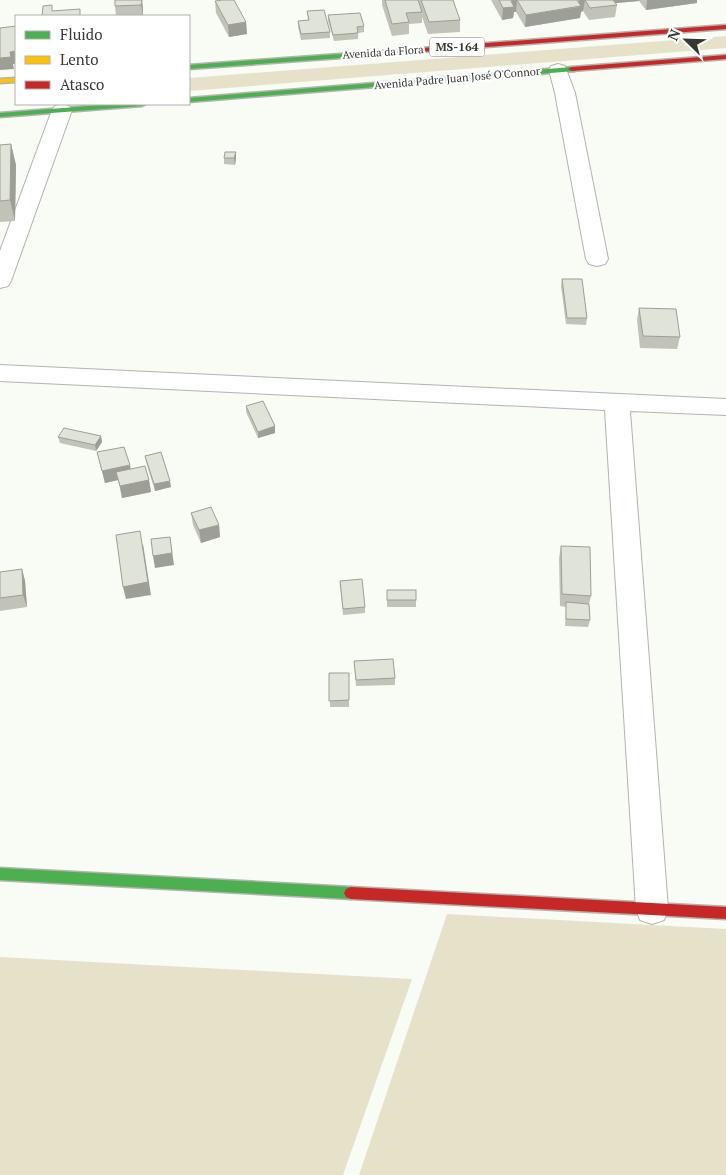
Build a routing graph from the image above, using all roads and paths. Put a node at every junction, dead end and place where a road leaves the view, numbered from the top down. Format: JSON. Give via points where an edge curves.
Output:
{"nodes":[{"id":1,"x":726,"y":27,"type":"edge"},
{"id":2,"x":726,"y":57,"type":"edge"},
{"id":3,"x":190,"y":67,"type":"edge"},
{"id":4,"x":558,"y":70,"type":"junction"},
{"id":5,"x":15,"y":80,"type":"edge"},
{"id":6,"x":0,"y":81,"type":"edge"},
{"id":7,"x":190,"y":100,"type":"edge"},
{"id":8,"x":129,"y":105,"type":"edge"},
{"id":9,"x":62,"y":110,"type":"junction"},
{"id":10,"x":0,"y":115,"type":"edge"},
{"id":11,"x":597,"y":259,"type":"dead end"},
{"id":12,"x":0,"y":281,"type":"edge"},
{"id":13,"x":0,"y":373,"type":"edge"},
{"id":14,"x":617,"y":401,"type":"junction"},
{"id":15,"x":726,"y":407,"type":"edge"},
{"id":16,"x":0,"y":874,"type":"edge"},
{"id":17,"x":652,"y":909,"type":"junction"},
{"id":18,"x":726,"y":913,"type":"edge"}],
"edges":[{"from":1,"to":3,"type":"street","name":"Avenida da Flora","number":"MS-164"},
{"from":2,"to":4,"type":"street","name":"Avenida Padre Juan José O'Connor"},
{"from":4,"to":7,"type":"street","name":"Avenida Padre Juan José O'Connor"},
{"from":4,"to":11,"type":"street"},
{"from":5,"to":6,"type":"street"},
{"from":8,"to":9,"type":"street"},
{"from":9,"to":10,"type":"street"},
{"from":9,"to":12,"type":"street"},
{"from":13,"to":14,"type":"street"},
{"from":14,"to":15,"type":"street"},
{"from":14,"to":17,"type":"street"},
{"from":16,"to":17,"type":"street"},
{"from":17,"to":18,"type":"street"}]}
